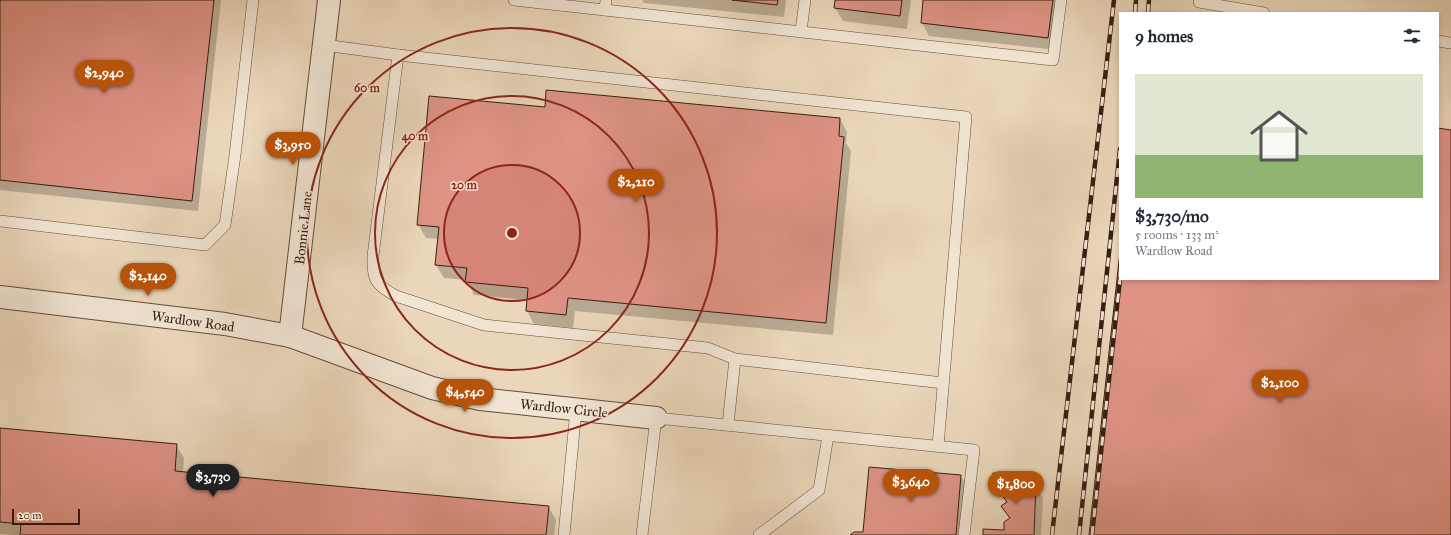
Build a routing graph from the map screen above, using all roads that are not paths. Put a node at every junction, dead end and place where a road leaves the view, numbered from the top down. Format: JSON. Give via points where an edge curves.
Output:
{"nodes":[{"id":1,"x":253,"y":0,"type":"edge"},
{"id":2,"x":329,"y":0,"type":"edge"},
{"id":3,"x":514,"y":0,"type":"edge"},
{"id":4,"x":804,"y":0,"type":"edge"},
{"id":5,"x":1060,"y":0,"type":"edge"},
{"id":6,"x":1199,"y":2,"type":"dead end"},
{"id":7,"x":606,"y":5,"type":"edge"},
{"id":8,"x":1258,"y":12,"type":"edge"},
{"id":9,"x":801,"y":31,"type":"junction"},
{"id":10,"x":1439,"y":41,"type":"edge"},
{"id":11,"x":1451,"y":43,"type":"edge"},
{"id":12,"x":324,"y":45,"type":"junction"},
{"id":13,"x":398,"y":55,"type":"junction"},
{"id":14,"x":0,"y":220,"type":"edge"},
{"id":15,"x":0,"y":297,"type":"edge"},
{"id":16,"x":290,"y":336,"type":"junction"},
{"id":17,"x":735,"y":359,"type":"junction"},
{"id":18,"x":943,"y":383,"type":"junction"},
{"id":19,"x":576,"y":410,"type":"junction"},
{"id":20,"x":656,"y":418,"type":"junction"},
{"id":21,"x":728,"y":425,"type":"junction"},
{"id":22,"x":828,"y":436,"type":"junction"},
{"id":23,"x":938,"y":446,"type":"junction"},
{"id":24,"x":564,"y":535,"type":"edge"},
{"id":25,"x":642,"y":535,"type":"edge"},
{"id":26,"x":759,"y":535,"type":"edge"},
{"id":27,"x":964,"y":535,"type":"edge"}],
"edges":[{"from":1,"to":14,"type":"lane","via":[[225,225],[205,245]]},
{"from":2,"to":12,"type":"street","name":"Bonnie Lane"},
{"from":3,"to":7,"type":"lane"},
{"from":4,"to":9,"type":"lane"},
{"from":5,"to":9,"type":"lane","via":[[1053,60]]},
{"from":6,"to":8,"type":"lane"},
{"from":7,"to":9,"type":"lane"},
{"from":10,"to":11,"type":"lane"},
{"from":12,"to":13,"type":"lane"},
{"from":12,"to":16,"type":"street","name":"Bonnie Lane"},
{"from":13,"to":17,"type":"lane","via":[[373,256],[375,279],[385,290],[484,325],[708,348]]},
{"from":13,"to":18,"type":"lane","via":[[966,117]]},
{"from":15,"to":16,"type":"street","name":"Wardlow Road","via":[[225,324]]},
{"from":16,"to":19,"type":"street","name":"Wardlow Circle","via":[[432,388],[480,399]]},
{"from":17,"to":18,"type":"lane"},
{"from":17,"to":21,"type":"lane"},
{"from":18,"to":23,"type":"lane"},
{"from":19,"to":20,"type":"street","name":"Wardlow Circle"},
{"from":19,"to":24,"type":"lane"},
{"from":20,"to":21,"type":"lane"},
{"from":20,"to":25,"type":"lane"},
{"from":21,"to":22,"type":"lane"},
{"from":22,"to":23,"type":"lane"},
{"from":22,"to":26,"type":"lane","via":[[819,490]]},
{"from":23,"to":27,"type":"lane","via":[[974,450]]}]}
